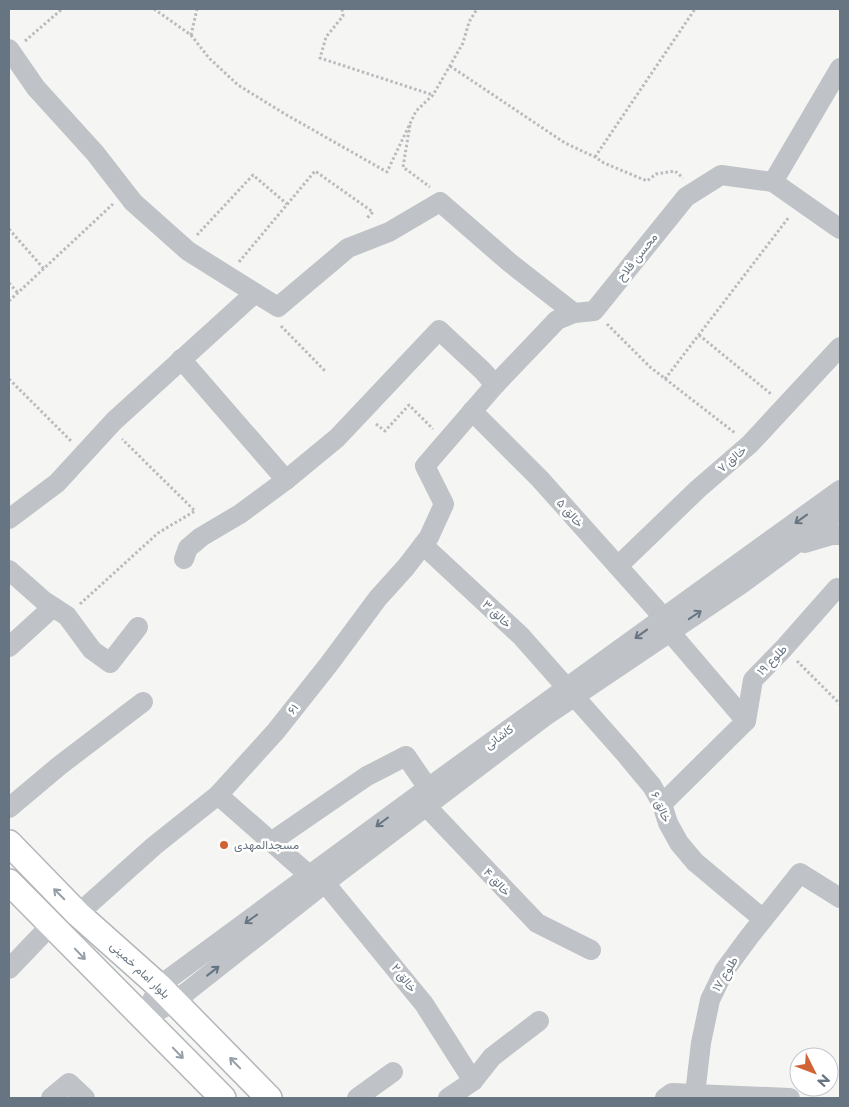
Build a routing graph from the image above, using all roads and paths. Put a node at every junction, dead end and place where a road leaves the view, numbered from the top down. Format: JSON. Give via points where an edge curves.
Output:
{"nodes":[{"id":1,"x":62,"y":9,"type":"edge"},
{"id":2,"x":154,"y":9,"type":"edge"},
{"id":3,"x":197,"y":9,"type":"edge"},
{"id":4,"x":342,"y":9,"type":"edge"},
{"id":5,"x":477,"y":9,"type":"edge"},
{"id":6,"x":695,"y":9,"type":"edge"},
{"id":7,"x":191,"y":35,"type":"junction"},
{"id":8,"x":10,"y":51,"type":"edge"},
{"id":9,"x":450,"y":66,"type":"junction"},
{"id":10,"x":840,"y":68,"type":"edge"},
{"id":11,"x":433,"y":96,"type":"junction"},
{"id":12,"x":410,"y":122,"type":"junction"},
{"id":13,"x":595,"y":156,"type":"junction"},
{"id":14,"x":773,"y":182,"type":"junction"},
{"id":15,"x":700,"y":189,"type":"junction"},
{"id":16,"x":126,"y":192,"type":"junction"},
{"id":17,"x":440,"y":202,"type":"junction"},
{"id":18,"x":801,"y":202,"type":"junction"},
{"id":19,"x":287,"y":204,"type":"junction"},
{"id":20,"x":9,"y":229,"type":"edge"},
{"id":21,"x":840,"y":229,"type":"edge"},
{"id":22,"x":381,"y":234,"type":"junction"},
{"id":23,"x":184,"y":248,"type":"junction"},
{"id":24,"x":44,"y":268,"type":"junction"},
{"id":25,"x":227,"y":276,"type":"junction"},
{"id":26,"x":9,"y":283,"type":"edge"},
{"id":27,"x":18,"y":293,"type":"junction"},
{"id":28,"x":255,"y":293,"type":"junction"},
{"id":29,"x":9,"y":301,"type":"edge"},
{"id":30,"x":594,"y":311,"type":"junction"},
{"id":31,"x":574,"y":313,"type":"junction"},
{"id":32,"x":278,"y":324,"type":"dead end"},
{"id":33,"x":699,"y":335,"type":"junction"},
{"id":34,"x":840,"y":347,"type":"edge"},
{"id":35,"x":181,"y":359,"type":"junction"},
{"id":36,"x":326,"y":372,"type":"dead end"},
{"id":37,"x":9,"y":378,"type":"edge"},
{"id":38,"x":665,"y":380,"type":"junction"},
{"id":39,"x":496,"y":385,"type":"junction"},
{"id":40,"x":785,"y":405,"type":"junction"},
{"id":41,"x":472,"y":411,"type":"junction"},
{"id":42,"x":362,"y":412,"type":"junction"},
{"id":43,"x":110,"y":426,"type":"junction"},
{"id":44,"x":446,"y":442,"type":"junction"},
{"id":45,"x":750,"y":444,"type":"junction"},
{"id":46,"x":84,"y":453,"type":"junction"},
{"id":47,"x":286,"y":480,"type":"junction"},
{"id":48,"x":840,"y":490,"type":"edge"},
{"id":49,"x":840,"y":511,"type":"edge"},
{"id":50,"x":9,"y":520,"type":"edge"},
{"id":51,"x":840,"y":535,"type":"edge"},
{"id":52,"x":422,"y":545,"type":"junction"},
{"id":53,"x":764,"y":546,"type":"junction"},
{"id":54,"x":792,"y":547,"type":"junction"},
{"id":55,"x":184,"y":559,"type":"dead end"},
{"id":56,"x":618,"y":566,"type":"junction"},
{"id":57,"x":9,"y":570,"type":"edge"},
{"id":58,"x":837,"y":588,"type":"dead end"},
{"id":59,"x":60,"y":612,"type":"junction"},
{"id":60,"x":667,"y":625,"type":"junction"},
{"id":61,"x":138,"y":627,"type":"dead end"},
{"id":62,"x":9,"y":647,"type":"edge"},
{"id":63,"x":784,"y":648,"type":"junction"},
{"id":64,"x":571,"y":692,"type":"junction"},
{"id":65,"x":143,"y":702,"type":"dead end"},
{"id":66,"x":840,"y":704,"type":"edge"},
{"id":67,"x":746,"y":721,"type":"junction"},
{"id":68,"x":218,"y":795,"type":"junction"},
{"id":69,"x":425,"y":796,"type":"junction"},
{"id":70,"x":662,"y":804,"type":"junction"},
{"id":71,"x":9,"y":808,"type":"edge"},
{"id":72,"x":271,"y":842,"type":"junction"},
{"id":73,"x":9,"y":844,"type":"edge"},
{"id":74,"x":317,"y":879,"type":"junction"},
{"id":75,"x":9,"y":882,"type":"edge"},
{"id":76,"x":840,"y":898,"type":"edge"},
{"id":77,"x":78,"y":914,"type":"junction"},
{"id":78,"x":762,"y":919,"type":"junction"},
{"id":79,"x":52,"y":925,"type":"junction"},
{"id":80,"x":591,"y":950,"type":"dead end"},
{"id":81,"x":9,"y":969,"type":"edge"},
{"id":82,"x":167,"y":994,"type":"junction"},
{"id":83,"x":143,"y":1019,"type":"junction"},
{"id":84,"x":539,"y":1021,"type":"dead end"},
{"id":85,"x":393,"y":1072,"type":"dead end"},
{"id":86,"x":472,"y":1081,"type":"junction"},
{"id":87,"x":695,"y":1094,"type":"junction"},
{"id":88,"x":715,"y":1097,"type":"edge"},
{"id":89,"x":51,"y":1098,"type":"edge"},
{"id":90,"x":85,"y":1098,"type":"edge"},
{"id":91,"x":222,"y":1098,"type":"edge"},
{"id":92,"x":269,"y":1098,"type":"edge"},
{"id":93,"x":357,"y":1098,"type":"edge"},
{"id":94,"x":448,"y":1098,"type":"edge"},
{"id":95,"x":665,"y":1098,"type":"edge"},
{"id":96,"x":790,"y":1098,"type":"edge"}],
"edges":[{"from":1,"to":8,"type":"path"},
{"from":2,"to":7,"type":"path"},
{"from":3,"to":7,"type":"path"},
{"from":4,"to":11,"type":"path","via":[[344,16],[326,37],[320,58]]},
{"from":5,"to":9,"type":"path"},
{"from":6,"to":13,"type":"path"},
{"from":7,"to":12,"type":"path","via":[[209,58],[238,84],[387,172]]},
{"from":8,"to":16,"type":"street","via":[[36,88]]},
{"from":9,"to":11,"type":"path"},
{"from":9,"to":13,"type":"path","via":[[565,143]]},
{"from":10,"to":14,"type":"street"},
{"from":11,"to":12,"type":"path","via":[[416,111]]},
{"from":12,"to":17,"type":"path","via":[[403,167],[432,189]]},
{"from":13,"to":15,"type":"path","via":[[604,163],[646,180],[656,174],[675,172]]},
{"from":14,"to":15,"type":"street","name":"محسن فلاح","via":[[721,175]]},
{"from":14,"to":18,"type":"street"},
{"from":15,"to":30,"type":"street","name":"محسن فلاح","via":[[686,197]]},
{"from":16,"to":23,"type":"street"},
{"from":16,"to":24,"type":"path"},
{"from":17,"to":22,"type":"street"},
{"from":17,"to":31,"type":"street"},
{"from":18,"to":21,"type":"street"},
{"from":18,"to":33,"type":"path"},
{"from":19,"to":22,"type":"path","via":[[315,171],[373,212],[366,219]]},
{"from":19,"to":23,"type":"path","via":[[253,175]]},
{"from":19,"to":25,"type":"path"},
{"from":20,"to":24,"type":"path"},
{"from":22,"to":28,"type":"street","via":[[348,248],[278,307]]},
{"from":23,"to":25,"type":"street"},
{"from":24,"to":27,"type":"path"},
{"from":25,"to":28,"type":"street"},
{"from":26,"to":27,"type":"path"},
{"from":27,"to":29,"type":"path"},
{"from":28,"to":35,"type":"street"},
{"from":30,"to":31,"type":"street"},
{"from":30,"to":38,"type":"path"},
{"from":31,"to":39,"type":"street","via":[[557,320]]},
{"from":32,"to":36,"type":"path"},
{"from":33,"to":38,"type":"path"},
{"from":33,"to":40,"type":"path"},
{"from":34,"to":40,"type":"street","name":"خالق ۷"},
{"from":35,"to":43,"type":"street"},
{"from":35,"to":47,"type":"street"},
{"from":37,"to":46,"type":"path"},
{"from":38,"to":45,"type":"path"},
{"from":39,"to":41,"type":"street"},
{"from":39,"to":42,"type":"street","via":[[440,330]]},
{"from":40,"to":45,"type":"street","name":"خالق ۷"},
{"from":41,"to":44,"type":"street"},
{"from":41,"to":56,"type":"street","name":"خالق ۵","via":[[540,479]]},
{"from":42,"to":44,"type":"path","via":[[385,431],[409,405]]},
{"from":42,"to":47,"type":"street","via":[[337,438]]},
{"from":43,"to":46,"type":"street"},
{"from":43,"to":59,"type":"path","via":[[195,511],[158,533]]},
{"from":44,"to":52,"type":"street","name":"۶۱","via":[[425,466],[444,504]]},
{"from":45,"to":56,"type":"street","name":"خالق ۷"},
{"from":46,"to":50,"type":"street","via":[[57,483]]},
{"from":47,"to":55,"type":"street","via":[[240,514],[201,537],[188,548]]},
{"from":48,"to":53,"type":"street","name":"کاشانی","one_way":true},
{"from":49,"to":54,"type":"street","name":"کاشانی"},
{"from":51,"to":54,"type":"street"},
{"from":52,"to":64,"type":"street","name":"خالق ۳","via":[[521,636]]},
{"from":52,"to":68,"type":"street","name":"۶۱","via":[[276,731]]},
{"from":53,"to":54,"type":"street"},
{"from":53,"to":60,"type":"street","name":"کاشانی"},
{"from":60,"to":54,"type":"street","name":"کاشانی","one_way":true,"via":[[740,585]]},
{"from":56,"to":60,"type":"street","name":"خالق ۵"},
{"from":57,"to":59,"type":"street"},
{"from":58,"to":63,"type":"street","name":"طلوع ۱۹"},
{"from":59,"to":61,"type":"street","via":[[92,650],[110,662]]},
{"from":59,"to":62,"type":"street"},
{"from":60,"to":64,"type":"street","name":"کاشانی"},
{"from":60,"to":67,"type":"street","name":"خالق ۵"},
{"from":63,"to":66,"type":"path"},
{"from":63,"to":67,"type":"street","name":"طلوع ۱۹","via":[[753,680]]},
{"from":64,"to":69,"type":"street","name":"کاشانی","via":[[544,717]]},
{"from":64,"to":70,"type":"street","name":"خالق ۶","via":[[652,786]]},
{"from":65,"to":71,"type":"street"},
{"from":67,"to":70,"type":"street"},
{"from":68,"to":72,"type":"street","name":"خالق ۲"},
{"from":68,"to":77,"type":"street","name":"۶۱","via":[[154,846]]},
{"from":69,"to":72,"type":"street","name":"خالق ۴","via":[[406,756],[367,776]]},
{"from":69,"to":74,"type":"street","name":"کاشانی"},
{"from":69,"to":80,"type":"street","name":"خالق ۴","via":[[537,924]]},
{"from":70,"to":78,"type":"street","name":"خالق ۶","via":[[679,843],[695,862]]},
{"from":72,"to":74,"type":"street","name":"خالق ۲"},
{"from":77,"to":73,"type":"main road","name":"بلوار امام خمینی","one_way":true},
{"from":74,"to":82,"type":"street","name":"کاشانی"},
{"from":74,"to":86,"type":"street","name":"خالق ۲","via":[[424,1004]]},
{"from":75,"to":79,"type":"main road"},
{"from":76,"to":78,"type":"street","name":"طلوع ۱۷","via":[[800,873]]},
{"from":77,"to":82,"type":"main road","name":"بلوار امام خمینی"},
{"from":78,"to":87,"type":"street","name":"طلوع ۱۷","via":[[724,971],[710,1000]]},
{"from":79,"to":81,"type":"street"},
{"from":79,"to":83,"type":"main road","one_way":true},
{"from":82,"to":83,"type":"street"},
{"from":92,"to":82,"type":"main road","name":"بلوار امام خمینی","one_way":true},
{"from":83,"to":91,"type":"main road","one_way":true},
{"from":84,"to":86,"type":"street","via":[[492,1057]]},
{"from":85,"to":93,"type":"street"},
{"from":86,"to":94,"type":"street"},
{"from":87,"to":88,"type":"street"},
{"from":87,"to":95,"type":"street","via":[[672,1093]]},
{"from":88,"to":96,"type":"street"},
{"from":89,"to":90,"type":"street","via":[[69,1083]]}]}
